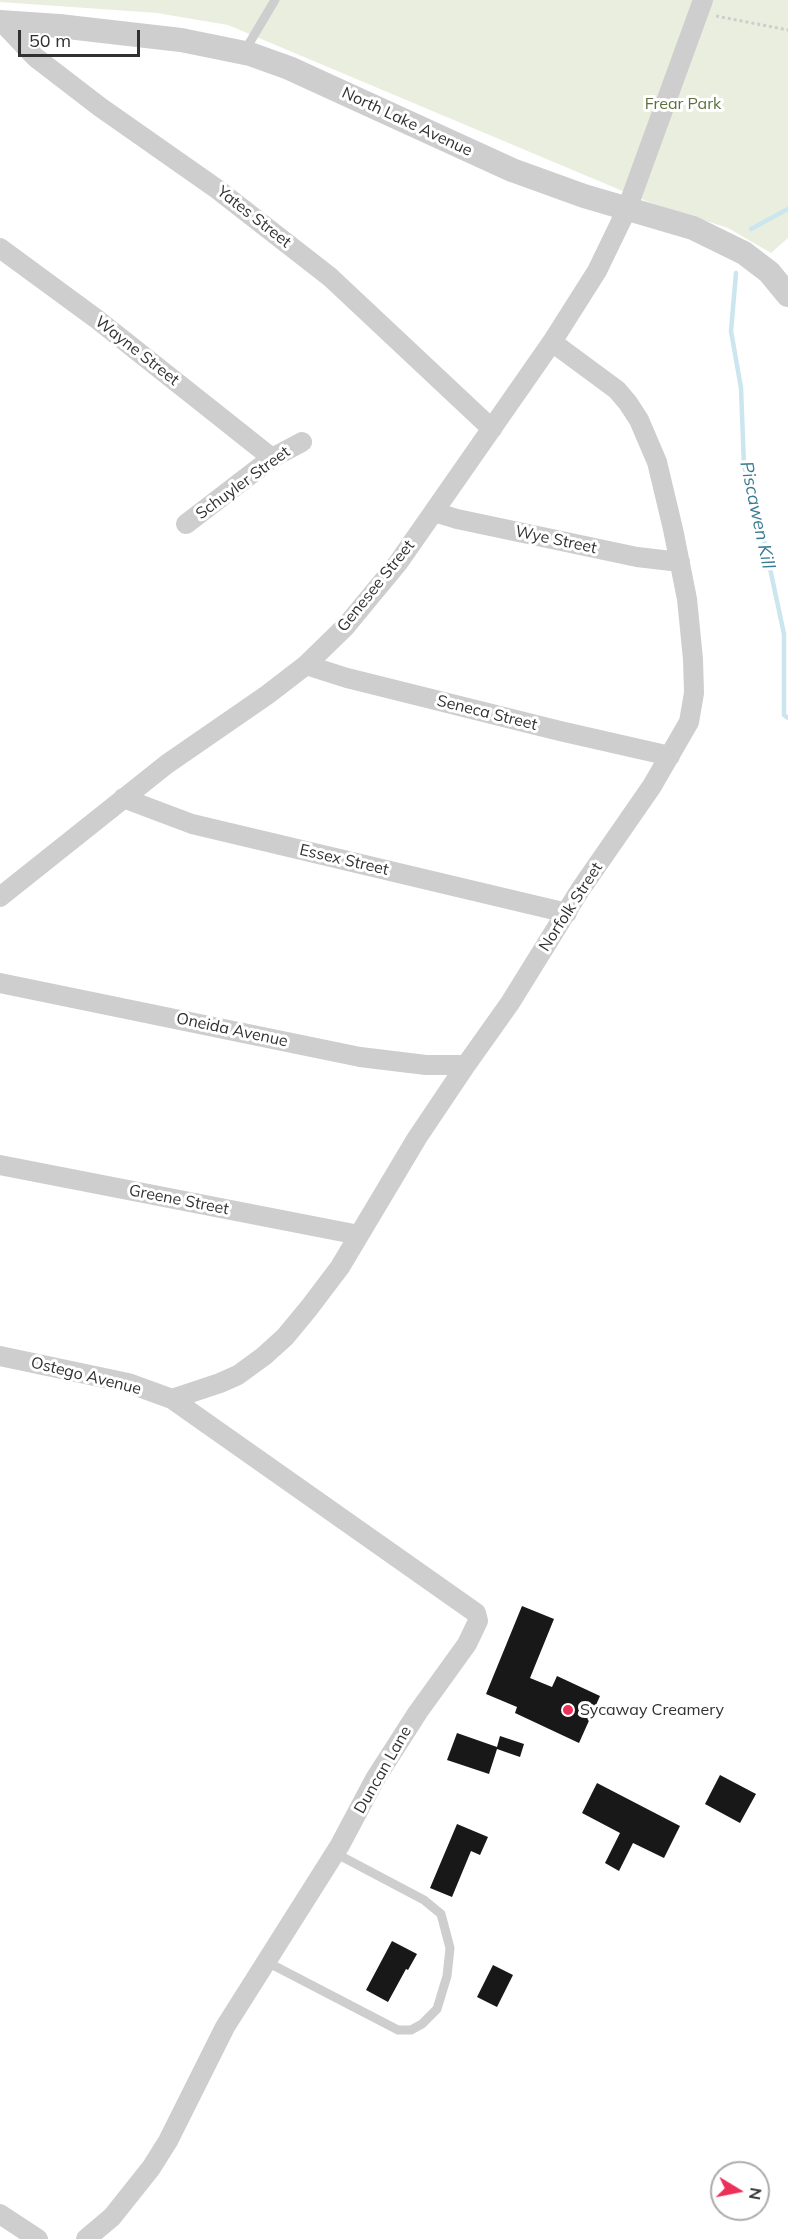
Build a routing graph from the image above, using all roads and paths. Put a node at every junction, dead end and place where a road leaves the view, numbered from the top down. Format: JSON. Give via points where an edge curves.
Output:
{"nodes":[{"id":1,"x":275,"y":0,"type":"edge"},
{"id":2,"x":707,"y":8,"type":"edge"},
{"id":3,"x":1,"y":22,"type":"edge"},
{"id":4,"x":788,"y":30,"type":"edge"},
{"id":5,"x":247,"y":54,"type":"junction"},
{"id":6,"x":627,"y":209,"type":"junction"},
{"id":7,"x":0,"y":248,"type":"edge"},
{"id":8,"x":788,"y":295,"type":"edge"},
{"id":9,"x":552,"y":342,"type":"junction"},
{"id":10,"x":492,"y":429,"type":"junction"},
{"id":11,"x":302,"y":442,"type":"dead end"},
{"id":12,"x":272,"y":458,"type":"junction"},
{"id":13,"x":434,"y":512,"type":"junction"},
{"id":14,"x":186,"y":524,"type":"dead end"},
{"id":15,"x":680,"y":562,"type":"junction"},
{"id":16,"x":306,"y":665,"type":"junction"},
{"id":17,"x":670,"y":756,"type":"junction"},
{"id":18,"x":123,"y":798,"type":"junction"},
{"id":19,"x":0,"y":897,"type":"edge"},
{"id":20,"x":567,"y":913,"type":"junction"},
{"id":21,"x":0,"y":983,"type":"edge"},
{"id":22,"x":466,"y":1065,"type":"junction"},
{"id":23,"x":0,"y":1165,"type":"edge"},
{"id":24,"x":359,"y":1235,"type":"junction"},
{"id":25,"x":0,"y":1356,"type":"edge"},
{"id":26,"x":172,"y":1399,"type":"junction"},
{"id":27,"x":335,"y":1853,"type":"junction"},
{"id":28,"x":267,"y":1962,"type":"junction"},
{"id":29,"x":0,"y":2214,"type":"edge"},
{"id":30,"x":38,"y":2239,"type":"edge"},
{"id":31,"x":86,"y":2239,"type":"edge"}],
"edges":[{"from":1,"to":5,"type":"lane"},
{"from":2,"to":4,"type":"path"},
{"from":2,"to":6,"type":"street","name":"Genesee Street"},
{"from":3,"to":5,"type":"street","name":"North Lake Avenue","via":[[181,40]]},
{"from":3,"to":10,"type":"street","name":"Yates Street","via":[[35,57],[330,277]]},
{"from":5,"to":6,"type":"street","name":"North Lake Avenue","via":[[289,68],[512,170]]},
{"from":6,"to":8,"type":"street","name":"North Lake Avenue","via":[[693,228],[744,253],[769,272]]},
{"from":6,"to":9,"type":"street","name":"Genesee Street","via":[[597,272]]},
{"from":7,"to":12,"type":"street","name":"Wayne Street"},
{"from":9,"to":10,"type":"street","name":"Genesee Street"},
{"from":9,"to":15,"type":"street","name":"Norfolk Street","via":[[617,390],[639,420],[657,462]]},
{"from":10,"to":13,"type":"street","name":"Genesee Street"},
{"from":11,"to":12,"type":"street","name":"Schuyler Street"},
{"from":12,"to":14,"type":"street","name":"Schuyler Street"},
{"from":13,"to":15,"type":"street","name":"Wye Street"},
{"from":13,"to":16,"type":"street","name":"Genesee Street","via":[[346,626]]},
{"from":15,"to":17,"type":"street","name":"Norfolk Street","via":[[687,599],[694,693],[689,722]]},
{"from":16,"to":17,"type":"street","name":"Seneca Street","via":[[548,729]]},
{"from":16,"to":18,"type":"street","name":"Genesee Street"},
{"from":17,"to":20,"type":"street","name":"Norfolk Street"},
{"from":18,"to":19,"type":"street","name":"Genesee Street"},
{"from":18,"to":20,"type":"street","name":"Essex Street","via":[[192,824]]},
{"from":20,"to":22,"type":"street","name":"Norfolk Street"},
{"from":21,"to":22,"type":"street","name":"Oneida Avenue","via":[[360,1057],[426,1065]]},
{"from":22,"to":24,"type":"street","name":"Norfolk Street"},
{"from":23,"to":24,"type":"street","name":"Greene Street"},
{"from":24,"to":26,"type":"street","name":"Norfolk Street","via":[[309,1308],[264,1356],[238,1375]]},
{"from":25,"to":26,"type":"street","name":"Ostego Avenue","via":[[128,1383]]},
{"from":26,"to":27,"type":"street","name":"Duncan Lane","via":[[476,1613],[478,1621],[471,1636],[381,1770]]},
{"from":27,"to":28,"type":"street","name":"Duncan Lane"},
{"from":27,"to":28,"type":"lane","via":[[424,1900],[441,1914],[450,1948],[447,1977],[436,2009],[422,2024],[411,2030],[398,2030]]},
{"from":28,"to":31,"type":"street","name":"Duncan Lane","via":[[225,2027],[151,2168],[112,2217]]},
{"from":29,"to":30,"type":"street"}]}
